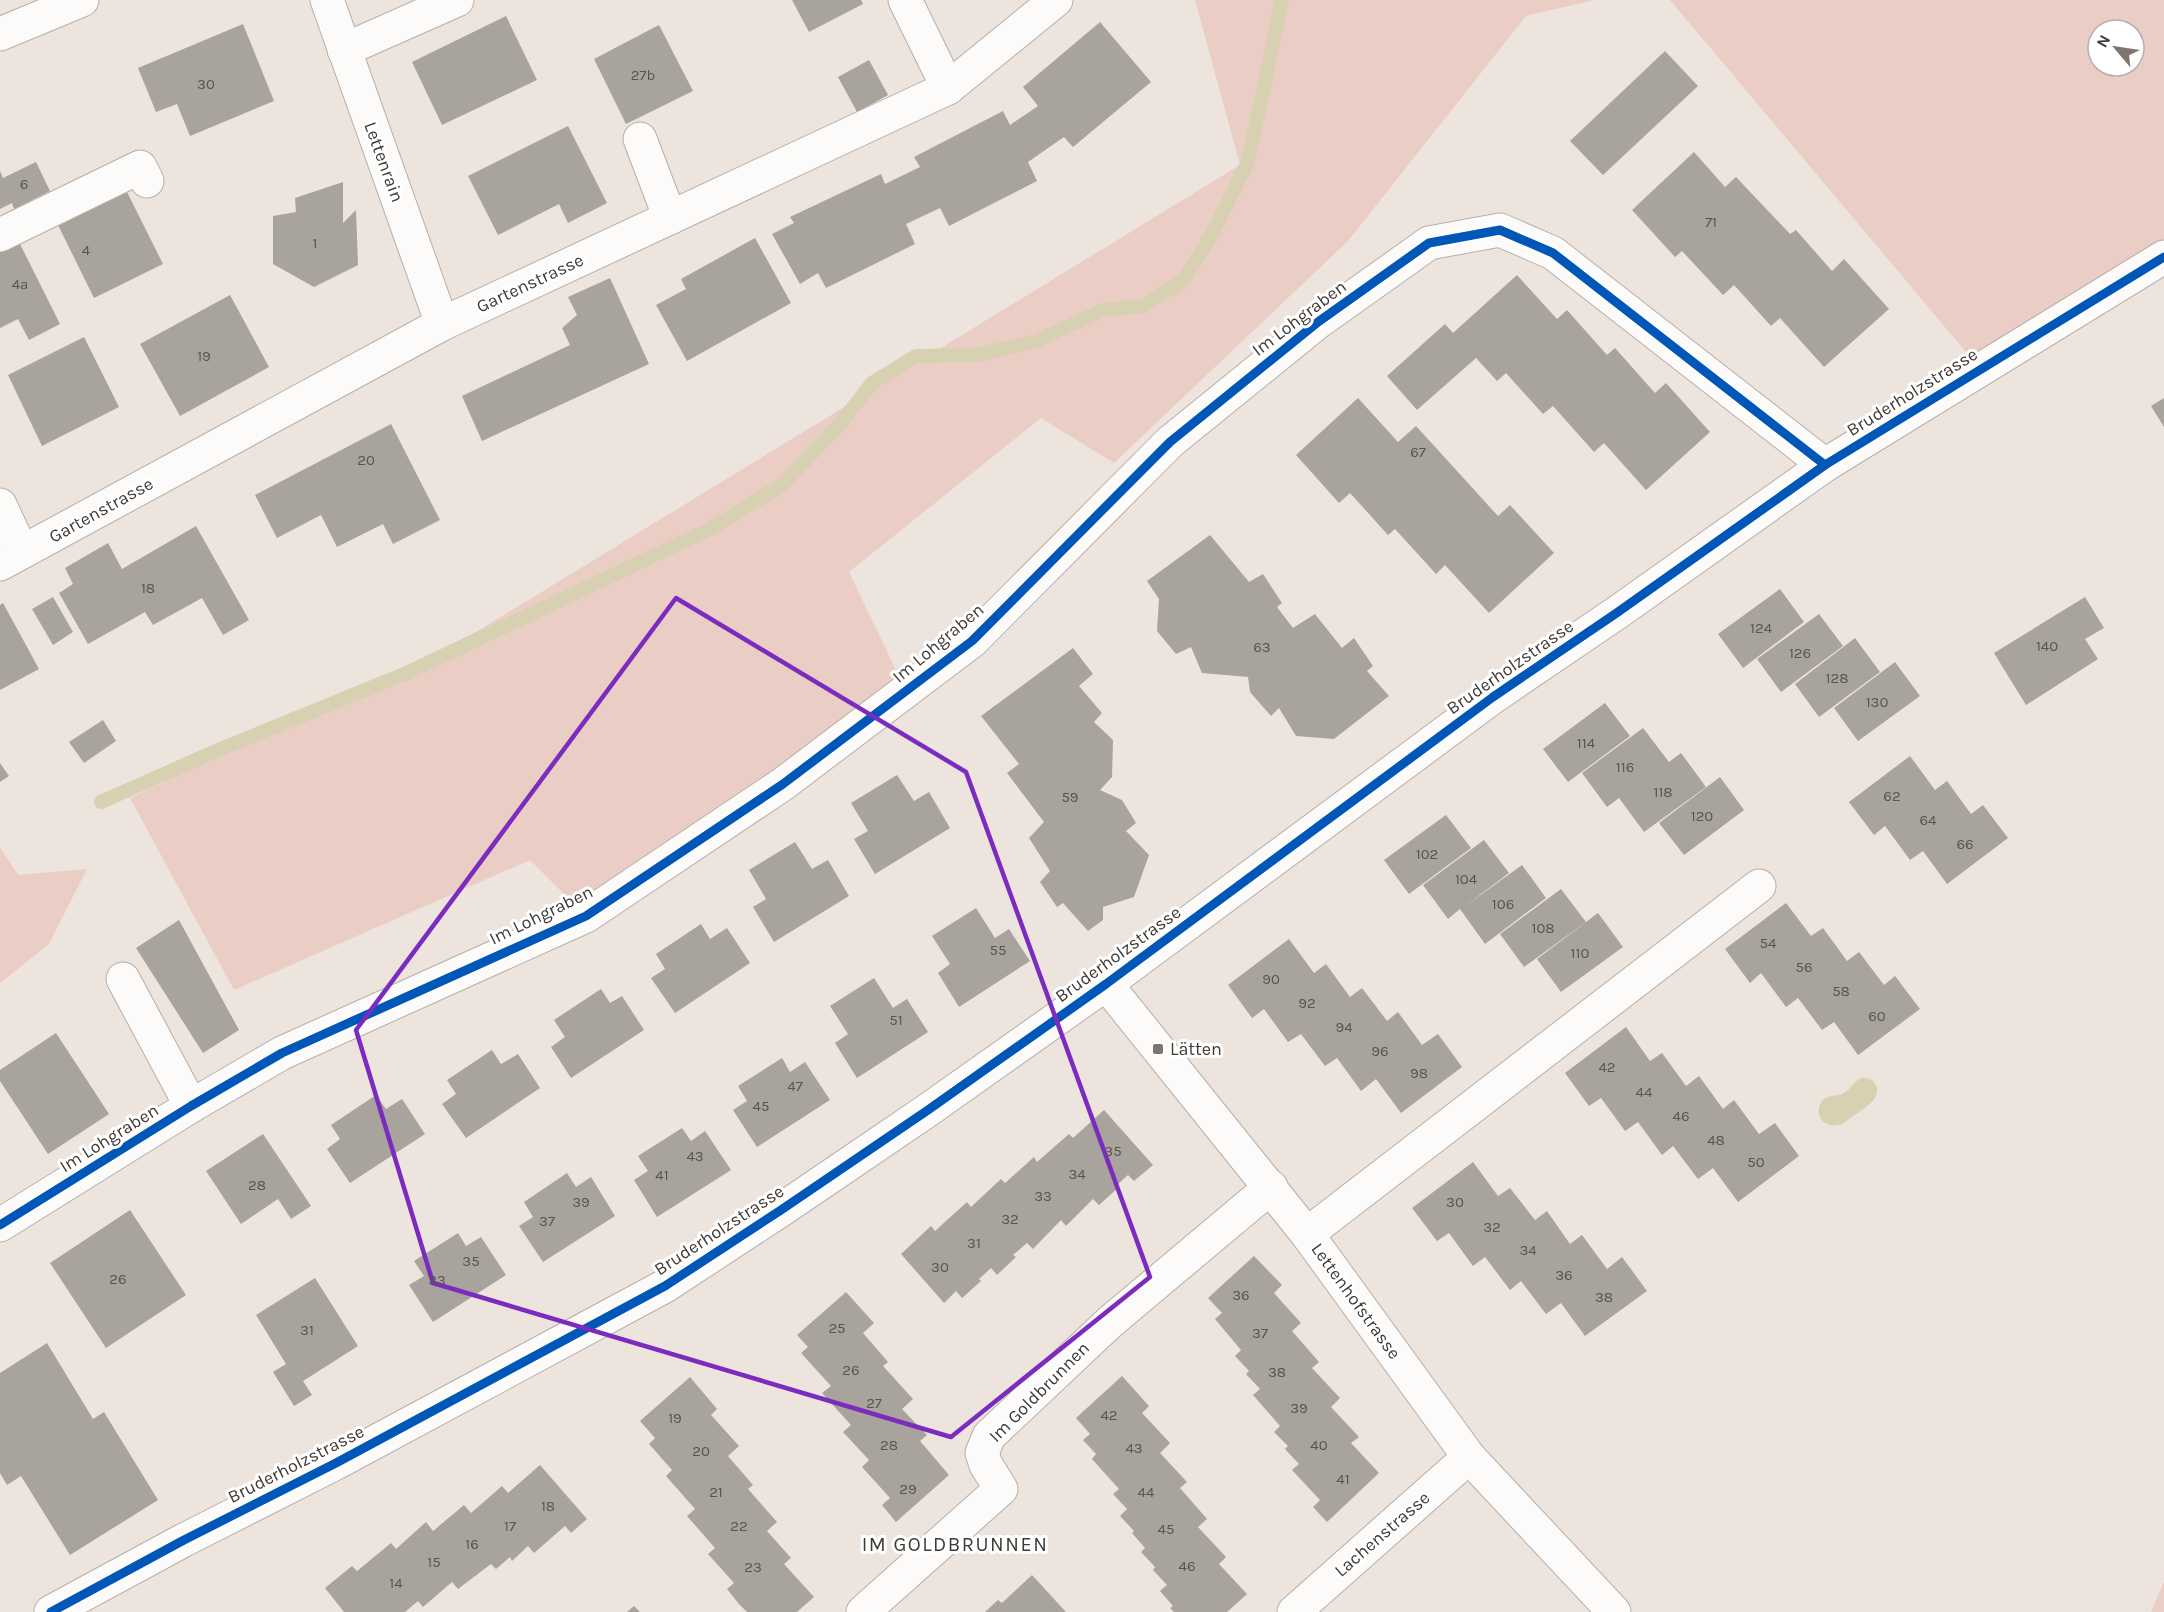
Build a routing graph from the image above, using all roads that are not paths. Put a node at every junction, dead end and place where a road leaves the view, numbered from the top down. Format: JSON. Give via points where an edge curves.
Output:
{"nodes":[{"id":1,"x":82,"y":0,"type":"edge"},
{"id":2,"x":327,"y":0,"type":"edge"},
{"id":3,"x":457,"y":0,"type":"edge"},
{"id":4,"x":905,"y":0,"type":"edge"},
{"id":5,"x":1056,"y":0,"type":"edge"},
{"id":6,"x":0,"y":34,"type":"edge"},
{"id":7,"x":344,"y":50,"type":"junction"},
{"id":8,"x":948,"y":88,"type":"junction"},
{"id":9,"x":640,"y":139,"type":"dead end"},
{"id":10,"x":147,"y":182,"type":"dead end"},
{"id":11,"x":670,"y":218,"type":"junction"},
{"id":12,"x":0,"y":235,"type":"edge"},
{"id":13,"x":2164,"y":257,"type":"edge"},
{"id":14,"x":442,"y":324,"type":"junction"},
{"id":15,"x":1825,"y":465,"type":"junction"},
{"id":16,"x":0,"y":506,"type":"edge"},
{"id":17,"x":11,"y":558,"type":"edge"},
{"id":18,"x":1759,"y":886,"type":"dead end"},
{"id":19,"x":123,"y":979,"type":"dead end"},
{"id":20,"x":1106,"y":984,"type":"junction"},
{"id":21,"x":191,"y":1106,"type":"junction"},
{"id":22,"x":1271,"y":1187,"type":"junction"},
{"id":23,"x":0,"y":1225,"type":"edge"},
{"id":24,"x":1307,"y":1234,"type":"junction"},
{"id":25,"x":1469,"y":1457,"type":"junction"},
{"id":26,"x":51,"y":1612,"type":"edge"},
{"id":27,"x":863,"y":1612,"type":"edge"},
{"id":28,"x":1294,"y":1612,"type":"edge"},
{"id":29,"x":1614,"y":1612,"type":"edge"}],
"edges":[{"from":1,"to":6,"type":"street"},
{"from":2,"to":7,"type":"street","name":"Lettenrain"},
{"from":3,"to":7,"type":"street"},
{"from":4,"to":8,"type":"street"},
{"from":5,"to":8,"type":"street","name":"Gartenstrasse"},
{"from":7,"to":14,"type":"street","name":"Lettenrain"},
{"from":8,"to":11,"type":"street","name":"Gartenstrasse"},
{"from":9,"to":11,"type":"street"},
{"from":10,"to":12,"type":"street","via":[[140,167]]},
{"from":11,"to":14,"type":"street","name":"Gartenstrasse"},
{"from":13,"to":15,"type":"street","name":"Bruderholzstrasse"},
{"from":14,"to":17,"type":"street","name":"Gartenstrasse"},
{"from":15,"to":20,"type":"street","name":"Bruderholzstrasse","via":[[1493,697]]},
{"from":15,"to":21,"type":"street","name":"Im Lohgraben","via":[[1553,253],[1500,230],[1429,243],[1318,322],[1170,442],[972,641],[783,784],[586,916],[282,1053]]},
{"from":16,"to":17,"type":"street"},
{"from":18,"to":24,"type":"street"},
{"from":19,"to":21,"type":"street"},
{"from":20,"to":22,"type":"street","name":"Lettenhofstrasse"},
{"from":20,"to":26,"type":"street","name":"Bruderholzstrasse","via":[[928,1110],[664,1286]]},
{"from":21,"to":23,"type":"street","name":"Im Lohgraben"},
{"from":22,"to":24,"type":"street","name":"Lettenhofstrasse"},
{"from":22,"to":27,"type":"street","name":"Im Goldbrunnen","via":[[1110,1322],[989,1436],[982,1453],[1001,1489]]},
{"from":24,"to":25,"type":"street","name":"Lettenhofstrasse"},
{"from":25,"to":28,"type":"street","name":"Lachenstrasse"},
{"from":25,"to":29,"type":"street","name":"Lettenhofstrasse"}]}
